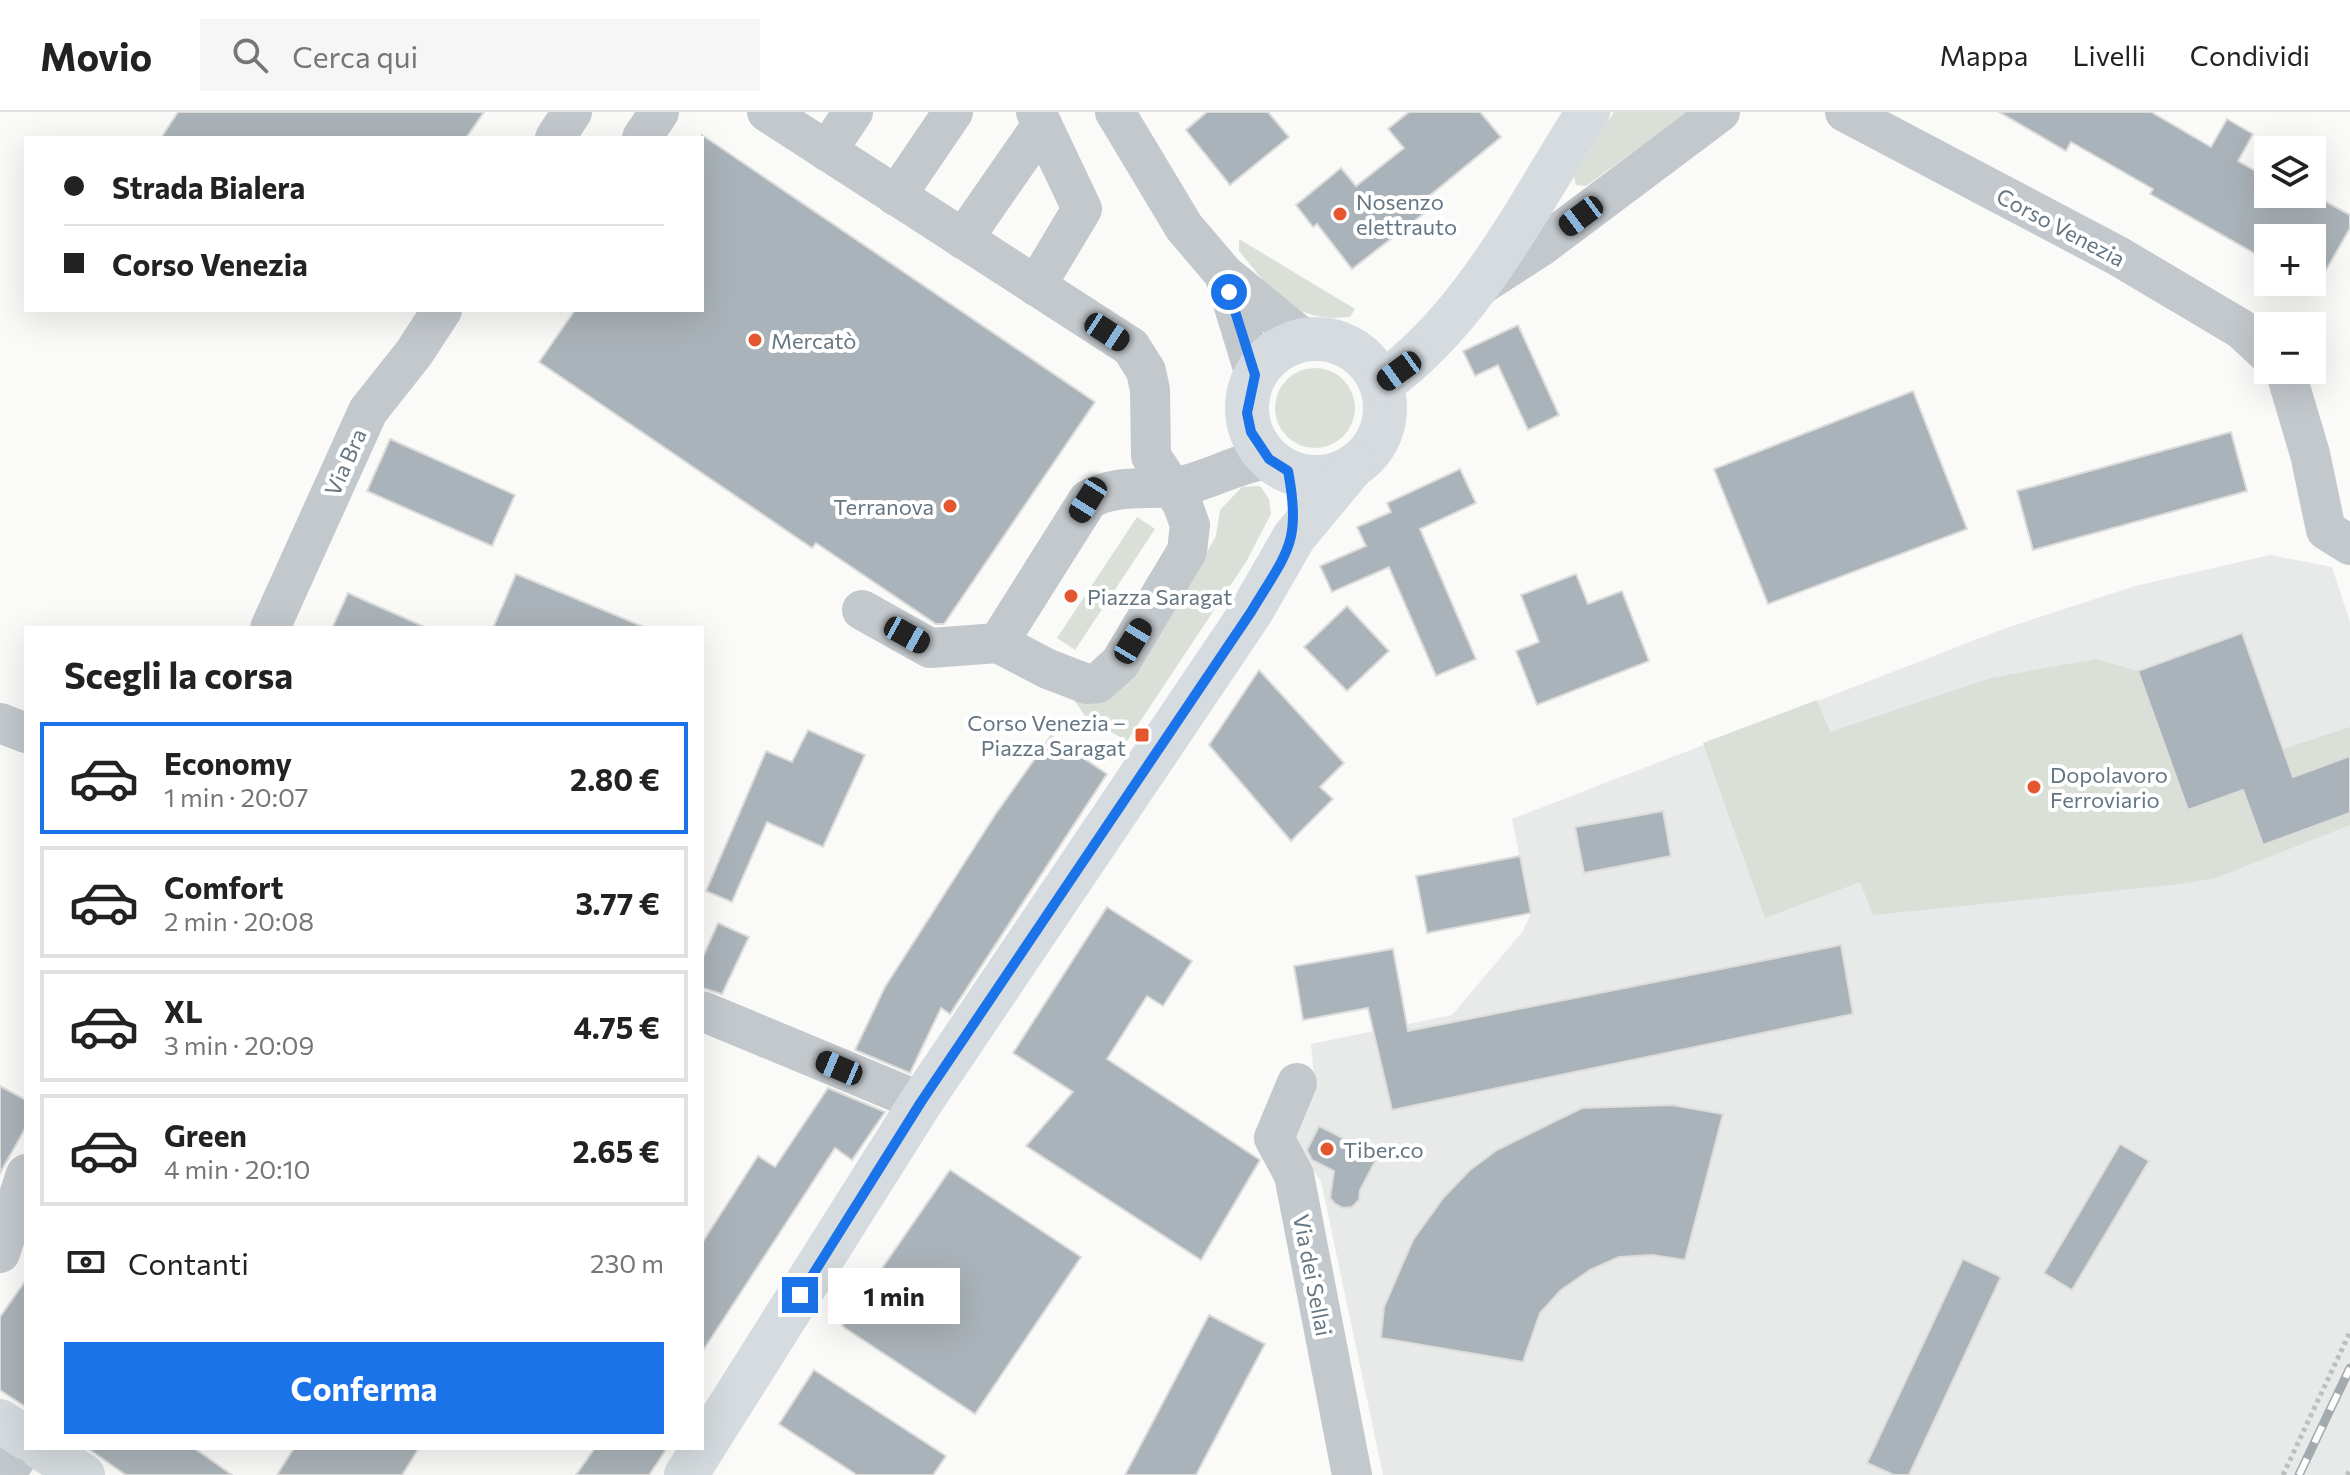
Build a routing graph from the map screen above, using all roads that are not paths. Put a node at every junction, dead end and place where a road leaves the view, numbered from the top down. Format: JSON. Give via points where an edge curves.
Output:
{"nodes":[{"id":1,"x":572,"y":112,"type":"edge"},
{"id":2,"x":659,"y":112,"type":"edge"},
{"id":3,"x":767,"y":112,"type":"edge"},
{"id":4,"x":853,"y":112,"type":"edge"},
{"id":5,"x":953,"y":112,"type":"edge"},
{"id":6,"x":1115,"y":112,"type":"edge"},
{"id":7,"x":1588,"y":112,"type":"edge"},
{"id":8,"x":1720,"y":112,"type":"edge"},
{"id":9,"x":1845,"y":112,"type":"edge"},
{"id":10,"x":1039,"y":118,"type":"edge"},
{"id":11,"x":556,"y":136,"type":"edge"},
{"id":12,"x":643,"y":136,"type":"edge"},
{"id":13,"x":827,"y":151,"type":"junction"},
{"id":14,"x":896,"y":196,"type":"junction"},
{"id":15,"x":963,"y":239,"type":"junction"},
{"id":16,"x":1224,"y":274,"type":"junction"},
{"id":17,"x":1036,"y":286,"type":"junction"},
{"id":18,"x":1475,"y":289,"type":"junction"},
{"id":19,"x":441,"y":312,"type":"edge"},
{"id":20,"x":1305,"y":340,"type":"junction"},
{"id":21,"x":2254,"y":341,"type":"edge"},
{"id":22,"x":1255,"y":375,"type":"junction"},
{"id":23,"x":1381,"y":384,"type":"junction"},
{"id":24,"x":2289,"y":384,"type":"edge"},
{"id":25,"x":1269,"y":454,"type":"junction"},
{"id":26,"x":1353,"y":466,"type":"junction"},
{"id":27,"x":1171,"y":485,"type":"junction"},
{"id":28,"x":1294,"y":537,"type":"junction"},
{"id":29,"x":2338,"y":538,"type":"edge"},
{"id":30,"x":862,"y":610,"type":"dead end"},
{"id":31,"x":271,"y":626,"type":"edge"},
{"id":32,"x":998,"y":643,"type":"junction"},
{"id":33,"x":0,"y":723,"type":"edge"},
{"id":34,"x":24,"y":732,"type":"edge"},
{"id":35,"x":704,"y":1012,"type":"edge"},
{"id":36,"x":1297,"y":1083,"type":"dead end"},
{"id":37,"x":921,"y":1102,"type":"junction"},
{"id":38,"x":24,"y":1180,"type":"edge"},
{"id":39,"x":0,"y":1253,"type":"edge"},
{"id":40,"x":0,"y":1421,"type":"edge"},
{"id":41,"x":24,"y":1439,"type":"edge"},
{"id":42,"x":24,"y":1444,"type":"edge"},
{"id":43,"x":704,"y":1446,"type":"edge"},
{"id":44,"x":44,"y":1450,"type":"edge"},
{"id":45,"x":702,"y":1450,"type":"edge"},
{"id":46,"x":5,"y":1475,"type":"edge"},
{"id":47,"x":83,"y":1475,"type":"edge"},
{"id":48,"x":686,"y":1475,"type":"edge"},
{"id":49,"x":1352,"y":1475,"type":"edge"}],
"edges":[{"from":1,"to":11,"type":"street"},
{"from":2,"to":12,"type":"street"},
{"from":3,"to":13,"type":"street"},
{"from":4,"to":13,"type":"street"},
{"from":5,"to":14,"type":"street"},
{"from":6,"to":16,"type":"street","via":[[1159,190]]},
{"from":7,"to":18,"type":"main road"},
{"from":8,"to":18,"type":"street","via":[[1540,247]]},
{"from":9,"to":21,"type":"street","name":"Corso Venezia","via":[[2118,256]]},
{"from":10,"to":15,"type":"street"},
{"from":10,"to":17,"type":"street","via":[[1082,209]]},
{"from":13,"to":14,"type":"street"},
{"from":14,"to":15,"type":"street"},
{"from":15,"to":17,"type":"street"},
{"from":16,"to":20,"type":"street"},
{"from":16,"to":22,"type":"street"},
{"from":17,"to":27,"type":"street","via":[[1131,347],[1138,357],[1150,390],[1151,456]]},
{"from":18,"to":23,"type":"main road","via":[[1417,358]]},
{"from":19,"to":31,"type":"street","name":"Via Bra","via":[[368,411]]},
{"from":20,"to":22,"type":"main road","via":[[1267,359]]},
{"from":20,"to":23,"type":"main road","via":[[1329,340],[1351,349]]},
{"from":22,"to":25,"type":"main road","via":[[1247,413]]},
{"from":23,"to":26,"type":"main road","via":[[1381,430]]},
{"from":24,"to":29,"type":"street"},
{"from":25,"to":26,"type":"main road","via":[[1320,476]]},
{"from":25,"to":27,"type":"street"},
{"from":25,"to":28,"type":"main road","via":[[1294,501]]},
{"from":26,"to":28,"type":"main road"},
{"from":27,"to":32,"type":"street","via":[[1103,491],[1088,500]]},
{"from":27,"to":32,"type":"street","via":[[1190,525],[1187,551],[1109,677],[1087,684]]},
{"from":28,"to":37,"type":"main road","via":[[1251,612]]},
{"from":30,"to":32,"type":"street","via":[[930,648]]},
{"from":33,"to":34,"type":"street"},
{"from":35,"to":37,"type":"street"},
{"from":36,"to":49,"type":"street","name":"Via dei Sellai","via":[[1274,1138],[1294,1175]]},
{"from":37,"to":43,"type":"main road"},
{"from":38,"to":39,"type":"street"},
{"from":40,"to":41,"type":"main road"},
{"from":42,"to":46,"type":"street"},
{"from":44,"to":47,"type":"main road"},
{"from":45,"to":48,"type":"main road"}]}
